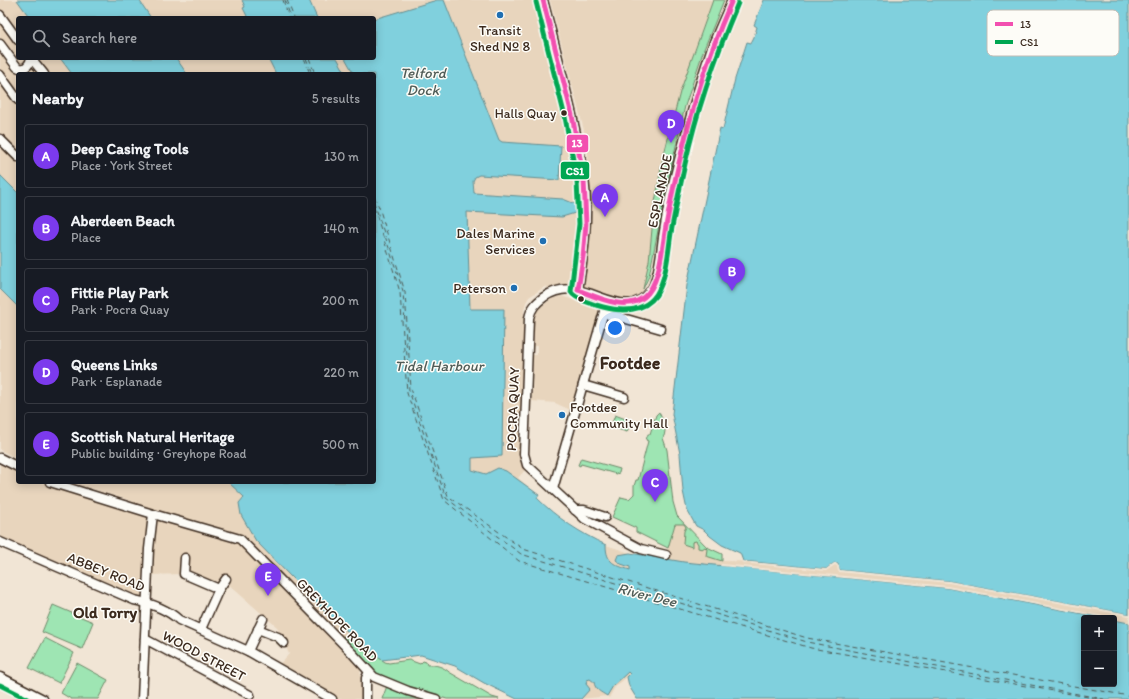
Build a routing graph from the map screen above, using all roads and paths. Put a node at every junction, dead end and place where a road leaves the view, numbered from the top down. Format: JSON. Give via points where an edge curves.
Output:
{"nodes":[{"id":1,"x":543,"y":0,"type":"edge"},
{"id":2,"x":732,"y":0,"type":"edge"},
{"id":3,"x":0,"y":15,"type":"edge"},
{"id":4,"x":16,"y":37,"type":"edge"},
{"id":5,"x":0,"y":44,"type":"edge"},
{"id":6,"x":30,"y":60,"type":"edge"},
{"id":7,"x":33,"y":60,"type":"edge"},
{"id":8,"x":42,"y":72,"type":"edge"},
{"id":9,"x":0,"y":75,"type":"edge"},
{"id":10,"x":16,"y":97,"type":"edge"},
{"id":11,"x":0,"y":139,"type":"edge"},
{"id":12,"x":16,"y":155,"type":"edge"},
{"id":13,"x":578,"y":290,"type":"junction"},
{"id":14,"x":607,"y":301,"type":"junction"},
{"id":15,"x":605,"y":311,"type":"junction"},
{"id":16,"x":660,"y":329,"type":"dead end"},
{"id":17,"x":583,"y":385,"type":"junction"},
{"id":18,"x":624,"y":397,"type":"dead end"},
{"id":19,"x":0,"y":458,"type":"edge"},
{"id":20,"x":16,"y":466,"type":"edge"},
{"id":21,"x":56,"y":484,"type":"edge"},
{"id":22,"x":552,"y":489,"type":"junction"},
{"id":23,"x":578,"y":513,"type":"junction"},
{"id":24,"x":153,"y":514,"type":"junction"},
{"id":25,"x":605,"y":517,"type":"dead end"},
{"id":26,"x":0,"y":542,"type":"edge"},
{"id":27,"x":666,"y":555,"type":"dead end"},
{"id":28,"x":185,"y":558,"type":"dead end"},
{"id":29,"x":226,"y":578,"type":"dead end"},
{"id":30,"x":219,"y":589,"type":"junction"},
{"id":31,"x":147,"y":603,"type":"junction"},
{"id":32,"x":263,"y":619,"type":"dead end"},
{"id":33,"x":201,"y":629,"type":"junction"},
{"id":34,"x":258,"y":629,"type":"junction"},
{"id":35,"x":145,"y":639,"type":"junction"},
{"id":36,"x":284,"y":643,"type":"dead end"},
{"id":37,"x":248,"y":651,"type":"junction"},
{"id":38,"x":369,"y":672,"type":"junction"},
{"id":39,"x":0,"y":677,"type":"edge"},
{"id":40,"x":250,"y":695,"type":"dead end"},
{"id":41,"x":43,"y":699,"type":"edge"},
{"id":42,"x":142,"y":699,"type":"edge"},
{"id":43,"x":332,"y":699,"type":"edge"},
{"id":44,"x":366,"y":699,"type":"edge"},
{"id":45,"x":436,"y":699,"type":"edge"}],
"edges":[{"from":1,"to":13,"type":"street","via":[[582,162],[586,232]]},
{"from":2,"to":14,"type":"street","name":"ESPLANADE","via":[[694,104],[673,185],[661,254],[651,290],[639,301]]},
{"from":3,"to":4,"type":"street"},
{"from":5,"to":6,"type":"street","via":[[20,69],[27,66]]},
{"from":7,"to":8,"type":"street"},
{"from":9,"to":10,"type":"street"},
{"from":11,"to":12,"type":"street"},
{"from":13,"to":14,"type":"street","name":"ESPLANADE"},
{"from":13,"to":22,"type":"street","name":"POCRA QUAY","via":[[565,290],[547,295],[535,304],[529,318],[524,459]]},
{"from":14,"to":15,"type":"street"},
{"from":15,"to":16,"type":"street","via":[[610,316]]},
{"from":15,"to":17,"type":"street"},
{"from":17,"to":18,"type":"street"},
{"from":17,"to":22,"type":"street"},
{"from":19,"to":20,"type":"street"},
{"from":21,"to":24,"type":"street","name":"GREYHOPE ROAD"},
{"from":22,"to":23,"type":"street","name":"POCRA QUAY"},
{"from":23,"to":25,"type":"street","via":[[584,510]]},
{"from":23,"to":27,"type":"street","name":"POCRA QUAY","via":[[641,549]]},
{"from":24,"to":31,"type":"street"},
{"from":24,"to":38,"type":"street","name":"GREYHOPE ROAD","via":[[240,539]]},
{"from":26,"to":31,"type":"street","name":"ABBEY ROAD","via":[[134,600]]},
{"from":28,"to":30,"type":"street","via":[[184,574]]},
{"from":29,"to":30,"type":"street"},
{"from":30,"to":33,"type":"street"},
{"from":31,"to":33,"type":"street","name":"ABBEY ROAD"},
{"from":31,"to":35,"type":"street"},
{"from":32,"to":34,"type":"street"},
{"from":33,"to":37,"type":"street","name":"ABBEY ROAD"},
{"from":34,"to":36,"type":"street","via":[[278,637]]},
{"from":34,"to":37,"type":"street"},
{"from":35,"to":40,"type":"street","name":"WOOD STREET"},
{"from":35,"to":42,"type":"street"},
{"from":37,"to":43,"type":"street","name":"ABBEY ROAD"},
{"from":38,"to":44,"type":"street","via":[[366,678]]},
{"from":38,"to":45,"type":"street","name":"GREYHOPE ROAD","via":[[374,677]]},
{"from":39,"to":41,"type":"street"}]}
